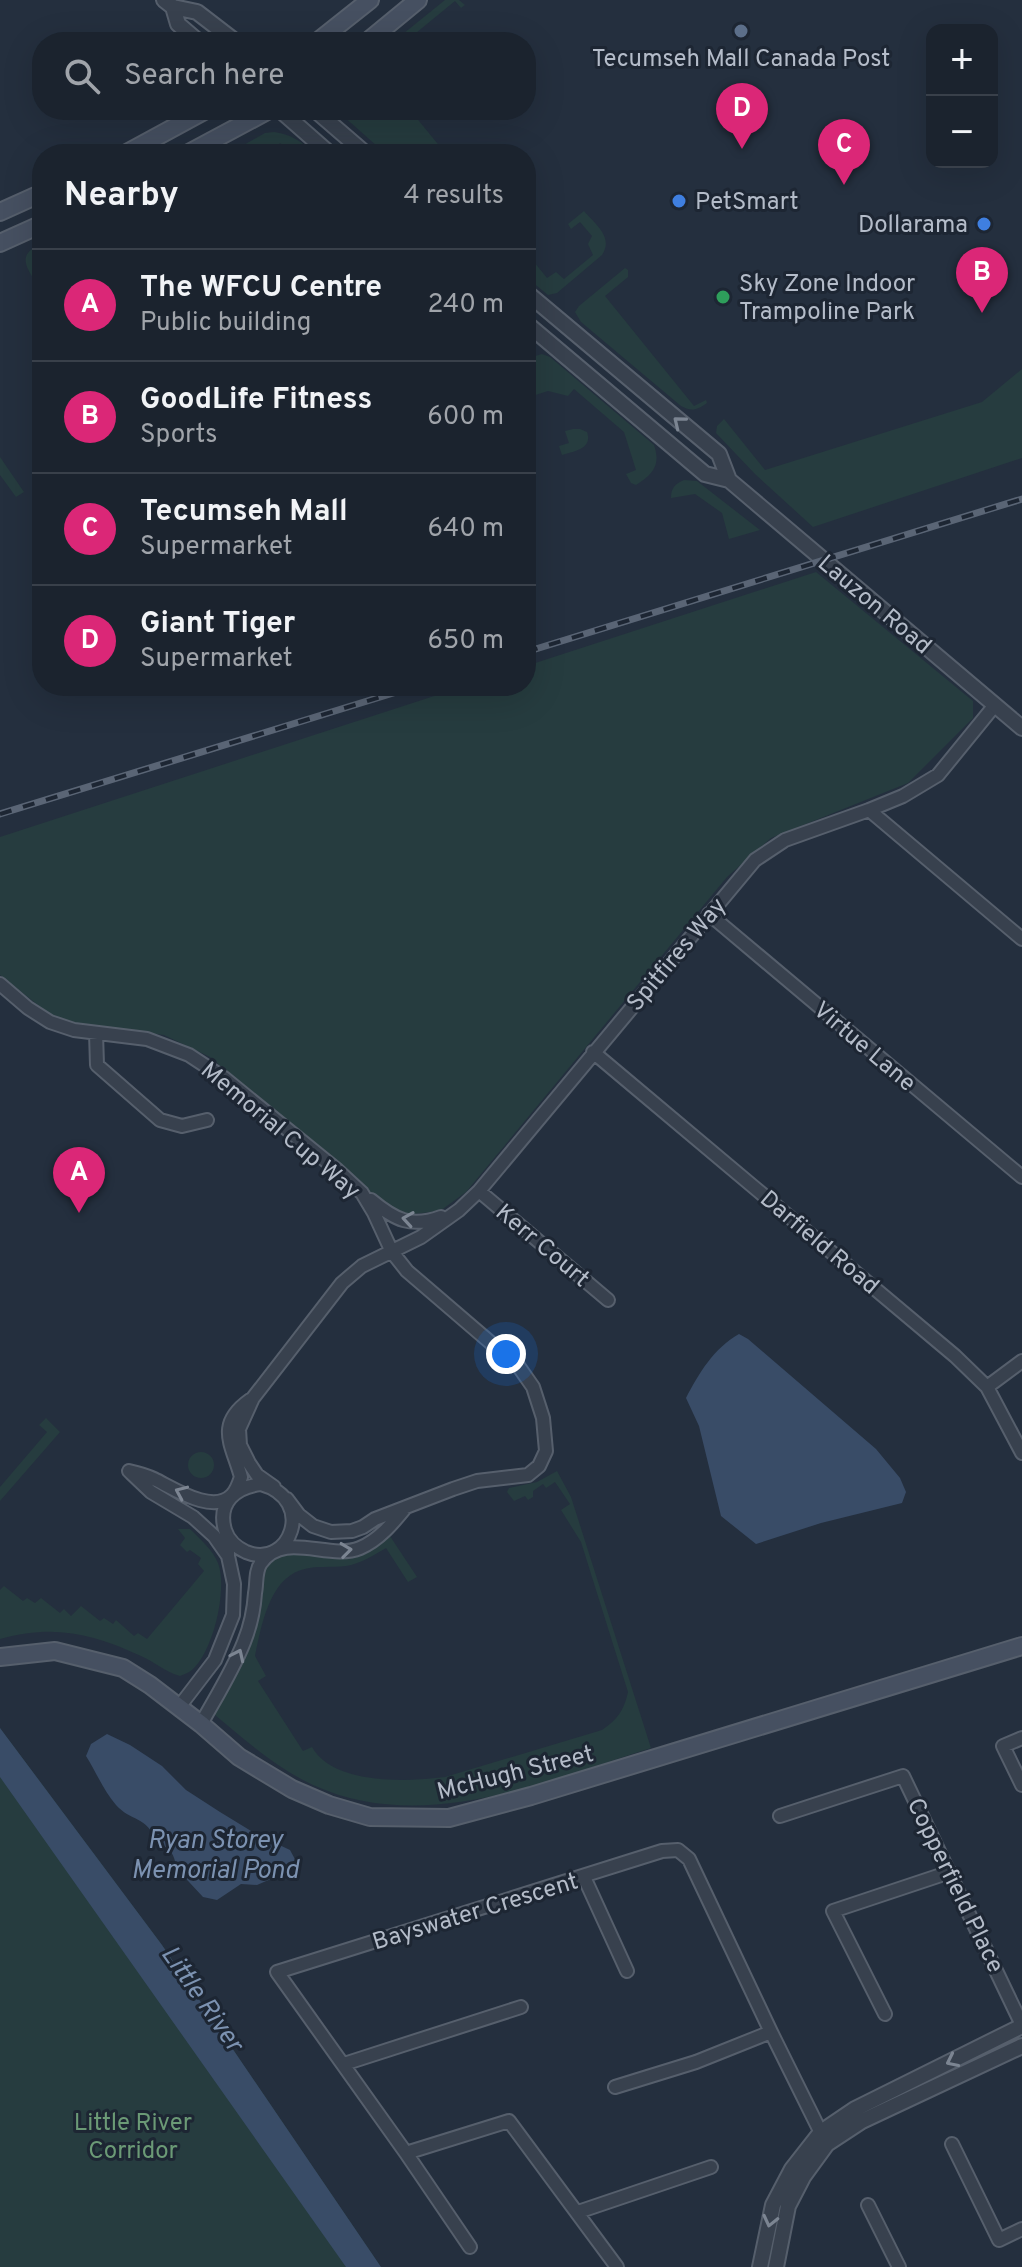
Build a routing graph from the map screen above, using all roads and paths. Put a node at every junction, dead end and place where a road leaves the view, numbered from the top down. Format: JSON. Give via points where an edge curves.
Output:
{"nodes":[{"id":1,"x":370,"y":0,"type":"edge"},
{"id":2,"x":418,"y":0,"type":"edge"},
{"id":3,"x":168,"y":4,"type":"edge"},
{"id":4,"x":187,"y":32,"type":"edge"},
{"id":5,"x":223,"y":32,"type":"edge"},
{"id":6,"x":330,"y":32,"type":"edge"},
{"id":7,"x":379,"y":32,"type":"edge"},
{"id":8,"x":188,"y":120,"type":"edge"},
{"id":9,"x":250,"y":120,"type":"edge"},
{"id":10,"x":291,"y":120,"type":"edge"},
{"id":11,"x":327,"y":120,"type":"edge"},
{"id":12,"x":143,"y":144,"type":"edge"},
{"id":13,"x":206,"y":144,"type":"edge"},
{"id":14,"x":319,"y":144,"type":"edge"},
{"id":15,"x":354,"y":144,"type":"edge"},
{"id":16,"x":32,"y":198,"type":"edge"},
{"id":17,"x":0,"y":212,"type":"edge"},
{"id":18,"x":32,"y":229,"type":"edge"},
{"id":19,"x":0,"y":243,"type":"edge"},
{"id":20,"x":536,"y":300,"type":"edge"},
{"id":21,"x":536,"y":331,"type":"edge"},
{"id":22,"x":729,"y":480,"type":"junction"},
{"id":23,"x":995,"y":705,"type":"junction"},
{"id":24,"x":1022,"y":728,"type":"edge"},
{"id":25,"x":869,"y":810,"type":"junction"},
{"id":26,"x":709,"y":914,"type":"junction"},
{"id":27,"x":1022,"y":939,"type":"edge"},
{"id":28,"x":0,"y":984,"type":"edge"},
{"id":29,"x":96,"y":1033,"type":"junction"},
{"id":30,"x":593,"y":1052,"type":"junction"},
{"id":31,"x":207,"y":1120,"type":"dead end"},
{"id":32,"x":1022,"y":1177,"type":"edge"},
{"id":33,"x":479,"y":1191,"type":"junction"},
{"id":34,"x":362,"y":1193,"type":"junction"},
{"id":35,"x":459,"y":1210,"type":"junction"},
{"id":36,"x":392,"y":1252,"type":"junction"},
{"id":37,"x":608,"y":1300,"type":"dead end"},
{"id":38,"x":1022,"y":1361,"type":"edge"},
{"id":39,"x":987,"y":1387,"type":"junction"},
{"id":40,"x":253,"y":1398,"type":"junction"},
{"id":41,"x":1022,"y":1453,"type":"edge"},
{"id":42,"x":274,"y":1487,"type":"junction"},
{"id":43,"x":233,"y":1494,"type":"junction"},
{"id":44,"x":287,"y":1499,"type":"junction"},
{"id":45,"x":406,"y":1507,"type":"junction"},
{"id":46,"x":228,"y":1537,"type":"junction"},
{"id":47,"x":272,"y":1553,"type":"junction"},
{"id":48,"x":228,"y":1556,"type":"junction"},
{"id":49,"x":1022,"y":1646,"type":"edge"},
{"id":50,"x":0,"y":1657,"type":"edge"},
{"id":51,"x":179,"y":1707,"type":"junction"},
{"id":52,"x":201,"y":1724,"type":"junction"},
{"id":53,"x":1022,"y":1738,"type":"edge"},
{"id":54,"x":1022,"y":1785,"type":"edge"},
{"id":55,"x":780,"y":1816,"type":"dead end"},
{"id":56,"x":950,"y":1872,"type":"junction"},
{"id":57,"x":584,"y":1877,"type":"junction"},
{"id":58,"x":627,"y":1971,"type":"dead end"},
{"id":59,"x":521,"y":2007,"type":"dead end"},
{"id":60,"x":885,"y":2014,"type":"dead end"},
{"id":61,"x":1022,"y":2025,"type":"edge"},
{"id":62,"x":771,"y":2032,"type":"junction"},
{"id":63,"x":1022,"y":2046,"type":"edge"},
{"id":64,"x":344,"y":2064,"type":"junction"},
{"id":65,"x":615,"y":2087,"type":"dead end"},
{"id":66,"x":824,"y":2138,"type":"junction"},
{"id":67,"x":952,"y":2144,"type":"dead end"},
{"id":68,"x":406,"y":2153,"type":"junction"},
{"id":69,"x":711,"y":2167,"type":"dead end"},
{"id":70,"x":868,"y":2205,"type":"dead end"},
{"id":71,"x":578,"y":2212,"type":"junction"},
{"id":72,"x":1022,"y":2229,"type":"edge"},
{"id":73,"x":470,"y":2247,"type":"dead end"},
{"id":74,"x":617,"y":2267,"type":"edge"},
{"id":75,"x":760,"y":2267,"type":"edge"},
{"id":76,"x":776,"y":2267,"type":"edge"},
{"id":77,"x":899,"y":2267,"type":"edge"}],
"edges":[{"from":1,"to":6,"type":"main road"},
{"from":2,"to":7,"type":"main road"},
{"from":3,"to":4,"type":"street"},
{"from":3,"to":5,"type":"street","via":[[197,12]]},
{"from":8,"to":12,"type":"main road"},
{"from":9,"to":13,"type":"main road"},
{"from":10,"to":14,"type":"street"},
{"from":11,"to":15,"type":"street"},
{"from":16,"to":17,"type":"main road"},
{"from":18,"to":19,"type":"main road"},
{"from":22,"to":20,"type":"street","name":"Lauzon Road","one_way":true,"via":[[719,454]]},
{"from":21,"to":22,"type":"street","name":"Lauzon Road","via":[[705,474]]},
{"from":22,"to":23,"type":"street","name":"Lauzon Road"},
{"from":23,"to":24,"type":"street","name":"Lauzon Road"},
{"from":23,"to":25,"type":"street","name":"Spitfires Way","via":[[938,775]]},
{"from":25,"to":26,"type":"street","name":"Spitfires Way","via":[[785,840],[755,860]]},
{"from":25,"to":27,"type":"street"},
{"from":26,"to":30,"type":"street","name":"Spitfires Way"},
{"from":26,"to":32,"type":"street","name":"Virtue Lane"},
{"from":28,"to":29,"type":"street","name":"Memorial Cup Way","via":[[50,1022]]},
{"from":29,"to":31,"type":"street","via":[[97,1065],[160,1120],[182,1126]]},
{"from":29,"to":34,"type":"street","name":"Memorial Cup Way","via":[[147,1039],[189,1055]]},
{"from":30,"to":33,"type":"street","name":"Spitfires Way"},
{"from":30,"to":39,"type":"street","name":"Darfield Road"},
{"from":33,"to":35,"type":"street","name":"Spitfires Way"},
{"from":33,"to":37,"type":"street","name":"Kerr Court"},
{"from":35,"to":34,"type":"street","one_way":true,"via":[[428,1222],[400,1220]]},
{"from":34,"to":36,"type":"street","name":"Memorial Cup Way"},
{"from":35,"to":36,"type":"street","name":"Spitfires Way"},
{"from":36,"to":40,"type":"street","via":[[342,1283]]},
{"from":36,"to":45,"type":"street","name":"Memorial Cup Way","via":[[407,1271],[519,1367],[533,1387],[543,1418],[546,1451],[528,1475],[477,1481]]},
{"from":38,"to":39,"type":"street"},
{"from":39,"to":41,"type":"street","name":"Darfield Road"},
{"from":40,"to":42,"type":"street","via":[[239,1429],[240,1445],[257,1475]]},
{"from":40,"to":43,"type":"street","via":[[237,1409],[229,1425],[229,1443],[241,1477]]},
{"from":42,"to":43,"type":"street","via":[[246,1486]]},
{"from":42,"to":44,"type":"street"},
{"from":43,"to":46,"type":"street","via":[[224,1507]]},
{"from":43,"to":48,"type":"street","one_way":true,"via":[[222,1501],[203,1501],[129,1471],[151,1492],[193,1517]]},
{"from":44,"to":45,"type":"street","name":"Memorial Cup Way","via":[[313,1526],[331,1532],[352,1531]]},
{"from":44,"to":47,"type":"street","via":[[292,1528],[286,1542]]},
{"from":47,"to":45,"type":"street","one_way":true,"via":[[291,1545],[358,1549]]},
{"from":46,"to":47,"type":"street","via":[[255,1556]]},
{"from":46,"to":48,"type":"street"},
{"from":52,"to":47,"type":"street","one_way":true,"via":[[245,1640],[257,1574]]},
{"from":48,"to":51,"type":"street","via":[[233,1615],[215,1660]]},
{"from":49,"to":52,"type":"main road","name":"McHugh Street","via":[[449,1818],[370,1817],[329,1805],[239,1757]]},
{"from":50,"to":51,"type":"main road","name":"McHugh Street","via":[[55,1651],[123,1668]]},
{"from":51,"to":52,"type":"main road","name":"McHugh Street"},
{"from":53,"to":54,"type":"street","via":[[1003,1746]]},
{"from":55,"to":56,"type":"street","name":"Copperfield Place","via":[[903,1776]]},
{"from":56,"to":60,"type":"street","via":[[833,1911]]},
{"from":56,"to":61,"type":"street","name":"Copperfield Place"},
{"from":57,"to":58,"type":"street"},
{"from":57,"to":62,"type":"street","name":"Bayswater Crescent","via":[[662,1851],[678,1850],[689,1859]]},
{"from":57,"to":64,"type":"street","name":"Bayswater Crescent","via":[[277,1972]]},
{"from":59,"to":64,"type":"street"},
{"from":61,"to":66,"type":"street","one_way":true,"via":[[855,2109]]},
{"from":62,"to":65,"type":"street"},
{"from":62,"to":66,"type":"street","name":"Bayswater Crescent"},
{"from":63,"to":66,"type":"street"},
{"from":64,"to":68,"type":"street","name":"Bayswater Crescent"},
{"from":66,"to":75,"type":"street","one_way":true,"via":[[792,2169],[773,2205]]},
{"from":66,"to":76,"type":"street","via":[[788,2206]]},
{"from":67,"to":72,"type":"street","via":[[999,2240]]},
{"from":68,"to":71,"type":"street","via":[[509,2121]]},
{"from":68,"to":73,"type":"street","name":"Bayswater Crescent"},
{"from":69,"to":71,"type":"street"},
{"from":70,"to":77,"type":"street"},
{"from":71,"to":74,"type":"street"}]}
